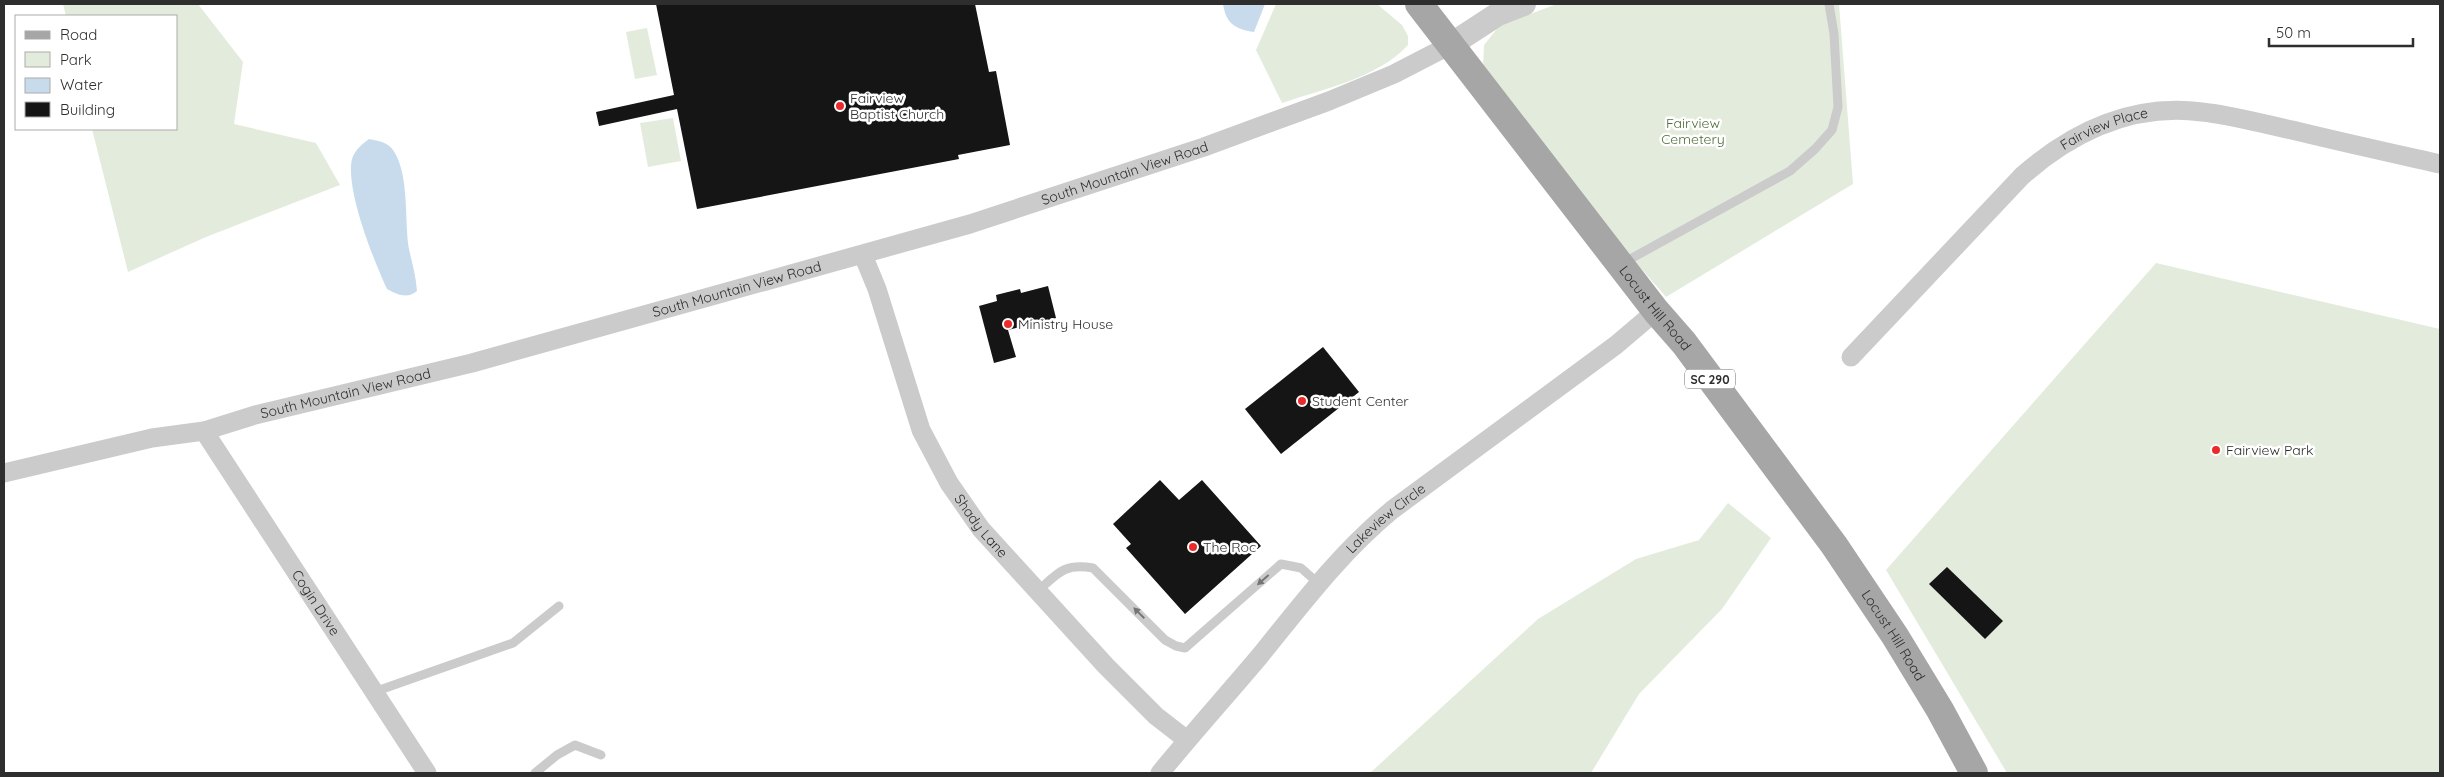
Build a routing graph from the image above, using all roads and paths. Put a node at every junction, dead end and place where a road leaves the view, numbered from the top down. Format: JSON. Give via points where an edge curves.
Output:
{"nodes":[{"id":1,"x":1419,"y":4,"type":"edge"},
{"id":2,"x":1524,"y":4,"type":"edge"},
{"id":3,"x":1829,"y":4,"type":"edge"},
{"id":4,"x":1496,"y":9,"type":"edge"},
{"id":5,"x":1452,"y":44,"type":"junction"},
{"id":6,"x":2440,"y":164,"type":"edge"},
{"id":7,"x":863,"y":255,"type":"junction"},
{"id":8,"x":1622,"y":264,"type":"junction"},
{"id":9,"x":1656,"y":311,"type":"junction"},
{"id":10,"x":1850,"y":357,"type":"dead end"},
{"id":11,"x":204,"y":432,"type":"junction"},
{"id":12,"x":4,"y":473,"type":"edge"},
{"id":13,"x":1318,"y":583,"type":"junction"},
{"id":14,"x":1038,"y":591,"type":"junction"},
{"id":15,"x":559,"y":606,"type":"dead end"},
{"id":16,"x":374,"y":692,"type":"junction"},
{"id":17,"x":1187,"y":740,"type":"junction"},
{"id":18,"x":601,"y":755,"type":"dead end"},
{"id":19,"x":427,"y":773,"type":"edge"},
{"id":20,"x":534,"y":773,"type":"edge"},
{"id":21,"x":1160,"y":773,"type":"edge"},
{"id":22,"x":1974,"y":773,"type":"edge"}],
"edges":[{"from":1,"to":5,"type":"main road","name":"Locust Hill Road","number":"SC 290"},
{"from":2,"to":4,"type":"street"},
{"from":3,"to":8,"type":"lane","via":[[1838,107],[1832,130],[1790,171]]},
{"from":4,"to":5,"type":"street"},
{"from":5,"to":7,"type":"street","name":"South Mountain View Road","via":[[1394,74],[1328,102],[1204,148],[1038,203]]},
{"from":5,"to":8,"type":"main road","name":"Locust Hill Road","number":"SC 290"},
{"from":6,"to":10,"type":"street","name":"Fairview Place","via":[[2203,112],[2158,111],[2111,121],[2070,139],[2022,176]]},
{"from":7,"to":11,"type":"street","name":"South Mountain View Road","via":[[472,363],[255,415]]},
{"from":7,"to":14,"type":"street","name":"Shady Lane","via":[[933,457],[981,529]]},
{"from":8,"to":9,"type":"main road","name":"Locust Hill Road","number":"SC 290"},
{"from":9,"to":13,"type":"street","name":"Lakeview Circle","via":[[1600,357],[1392,510],[1360,536]]},
{"from":9,"to":22,"type":"main road","name":"Locust Hill Road","number":"SC 290","via":[[1684,343],[1834,545],[1896,636]]},
{"from":11,"to":12,"type":"street","name":"South Mountain View Road","via":[[152,438]]},
{"from":11,"to":16,"type":"street","name":"Cogin Drive"},
{"from":13,"to":14,"type":"lane","one_way":true,"via":[[1300,568],[1281,564],[1185,648],[1165,640],[1093,568],[1064,568]]},
{"from":13,"to":17,"type":"street","name":"Lakeview Circle"},
{"from":14,"to":17,"type":"street","name":"Shady Lane","via":[[1156,716]]},
{"from":15,"to":16,"type":"lane","via":[[513,642]]},
{"from":16,"to":19,"type":"street","name":"Cogin Drive"},
{"from":17,"to":21,"type":"street","name":"Lakeview Circle"},
{"from":18,"to":20,"type":"lane","via":[[575,746]]}]}
